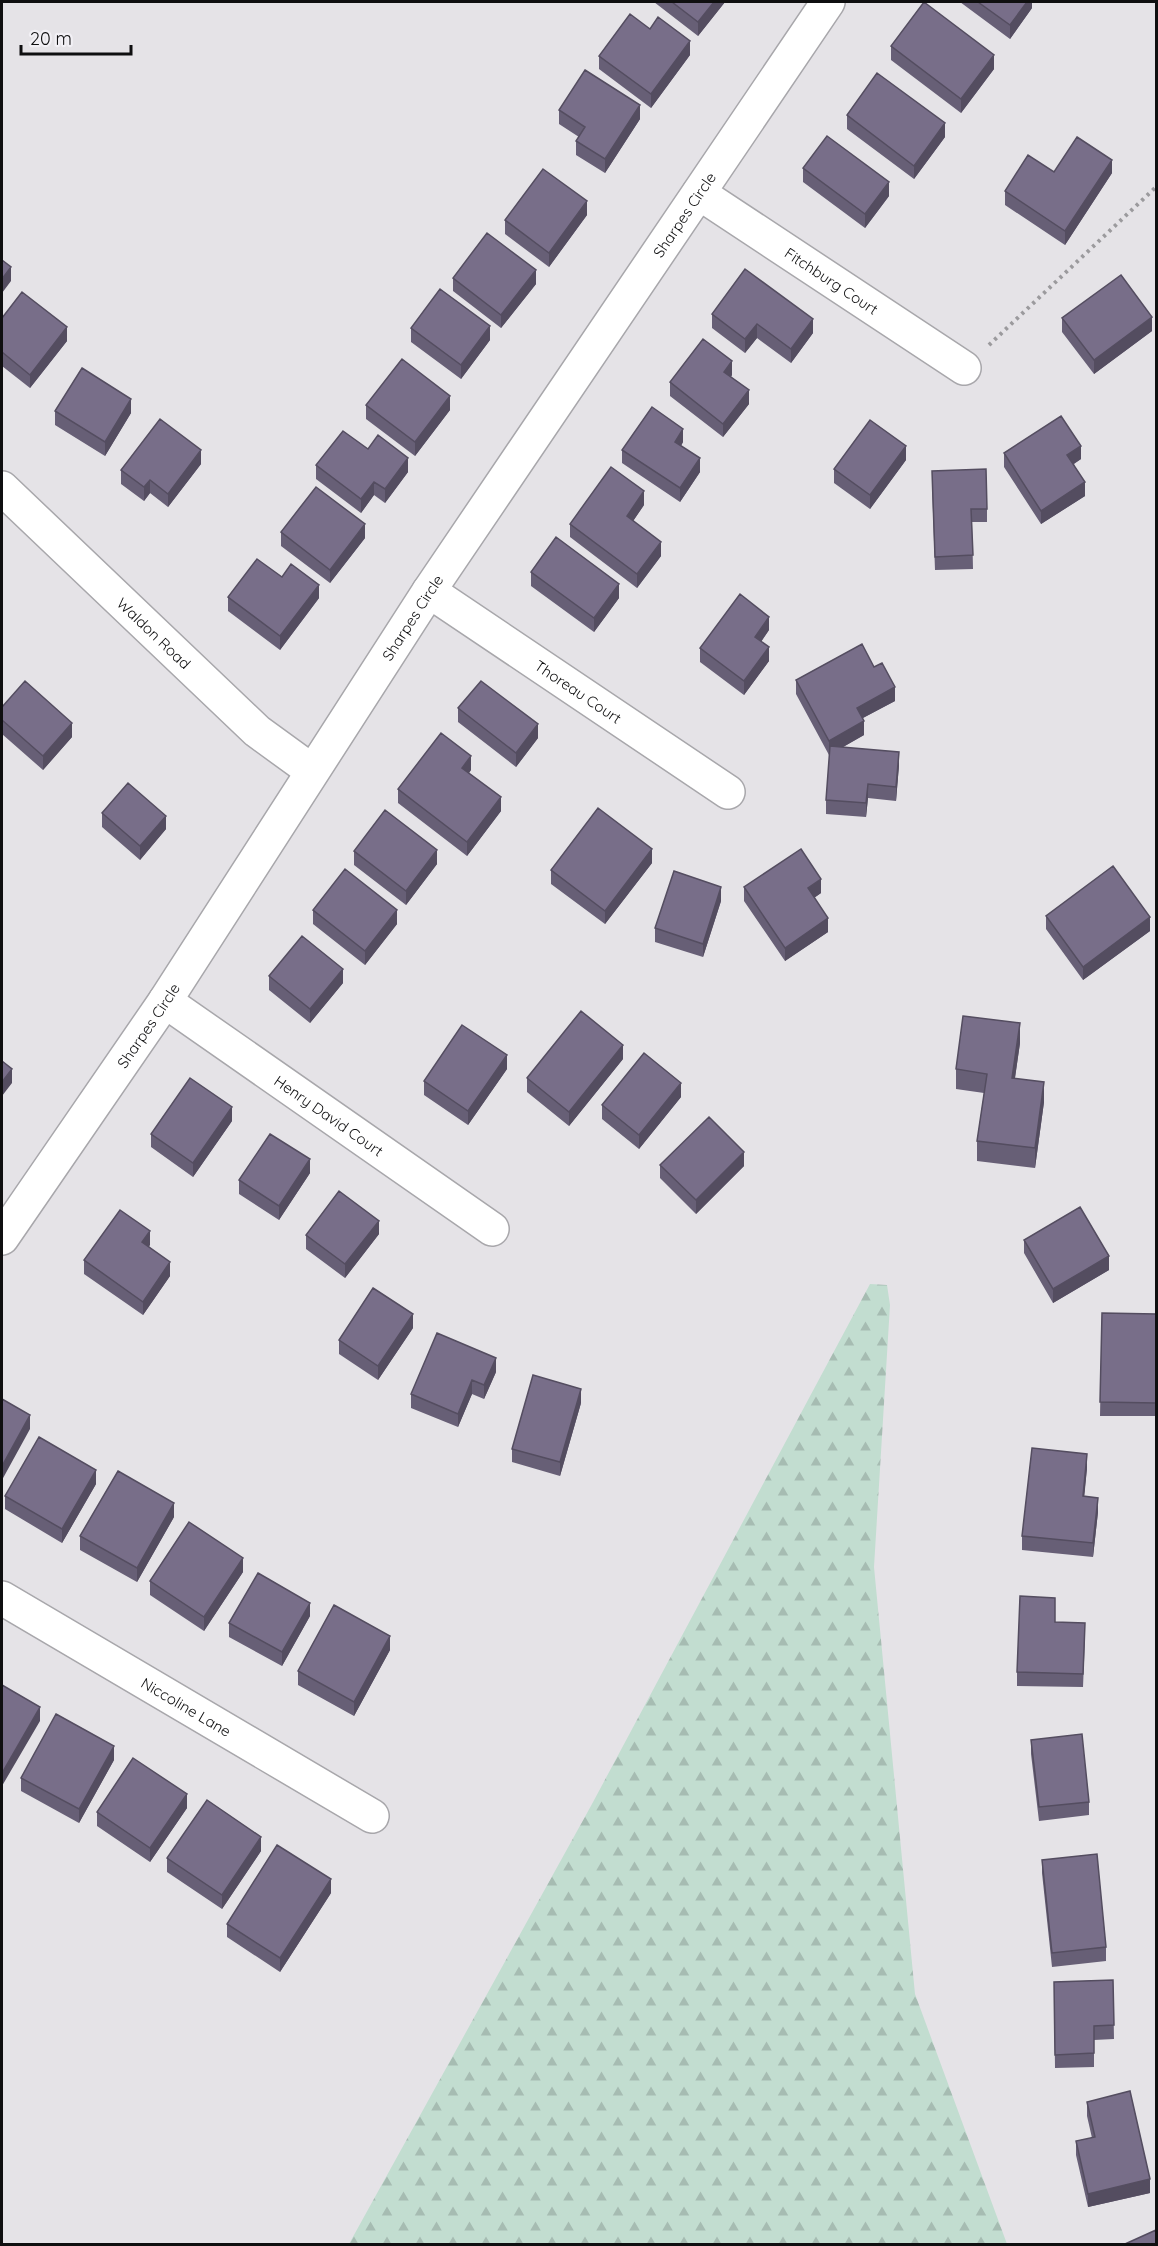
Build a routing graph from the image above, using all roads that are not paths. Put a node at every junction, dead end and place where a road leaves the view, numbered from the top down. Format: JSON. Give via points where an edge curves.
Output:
{"nodes":[{"id":1,"x":828,"y":2,"type":"edge"},
{"id":2,"x":699,"y":193,"type":"junction"},
{"id":3,"x":964,"y":368,"type":"dead end"},
{"id":4,"x":2,"y":488,"type":"edge"},
{"id":5,"x":429,"y":591,"type":"junction"},
{"id":6,"x":312,"y":771,"type":"junction"},
{"id":7,"x":728,"y":792,"type":"dead end"},
{"id":8,"x":165,"y":1001,"type":"junction"},
{"id":9,"x":492,"y":1229,"type":"dead end"},
{"id":10,"x":2,"y":1238,"type":"edge"},
{"id":11,"x":2,"y":1598,"type":"edge"},
{"id":12,"x":372,"y":1816,"type":"dead end"}],
"edges":[{"from":1,"to":2,"type":"street","name":"Sharpes Circle"},
{"from":2,"to":3,"type":"street","name":"Fitchburg Court"},
{"from":2,"to":5,"type":"street","name":"Sharpes Circle"},
{"from":4,"to":6,"type":"street","name":"Waldon Road","via":[[257,731]]},
{"from":5,"to":6,"type":"street","name":"Sharpes Circle"},
{"from":5,"to":7,"type":"street","name":"Thoreau Court"},
{"from":6,"to":8,"type":"street","name":"Sharpes Circle"},
{"from":8,"to":9,"type":"street","name":"Henry David Court"},
{"from":8,"to":10,"type":"street","name":"Sharpes Circle"},
{"from":11,"to":12,"type":"street","name":"Niccoline Lane"}]}
